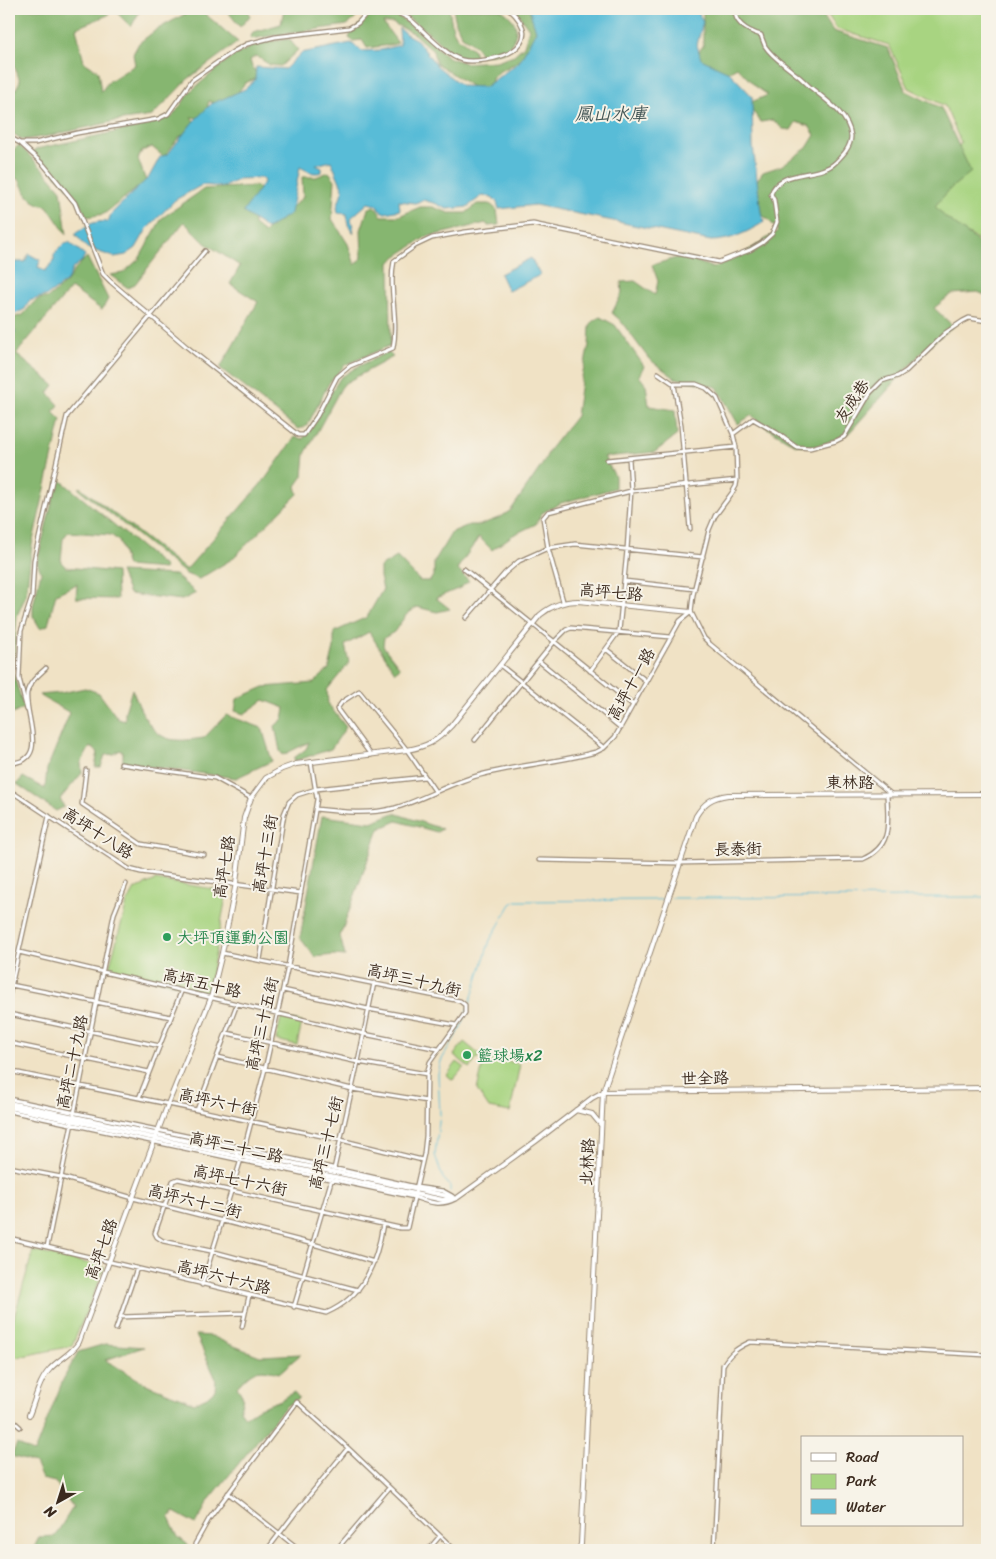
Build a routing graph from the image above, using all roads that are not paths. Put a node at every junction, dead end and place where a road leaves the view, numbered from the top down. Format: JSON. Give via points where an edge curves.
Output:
{"nodes":[{"id":1,"x":370,"y":9,"type":"edge"},
{"id":2,"x":386,"y":9,"type":"edge"},
{"id":3,"x":509,"y":9,"type":"edge"},
{"id":4,"x":735,"y":9,"type":"edge"},
{"id":5,"x":9,"y":137,"type":"edge"},
{"id":6,"x":20,"y":143,"type":"junction"},
{"id":7,"x":205,"y":251,"type":"dead end"},
{"id":8,"x":150,"y":317,"type":"junction"},
{"id":9,"x":987,"y":321,"type":"edge"},
{"id":10,"x":658,"y":373,"type":"dead end"},
{"id":11,"x":674,"y":384,"type":"junction"},
{"id":12,"x":733,"y":434,"type":"junction"},
{"id":13,"x":736,"y":447,"type":"junction"},
{"id":14,"x":682,"y":452,"type":"junction"},
{"id":15,"x":629,"y":458,"type":"junction"},
{"id":16,"x":607,"y":460,"type":"dead end"},
{"id":17,"x":737,"y":480,"type":"junction"},
{"id":18,"x":686,"y":484,"type":"junction"},
{"id":19,"x":631,"y":492,"type":"junction"},
{"id":20,"x":690,"y":529,"type":"dead end"},
{"id":21,"x":548,"y":548,"type":"junction"},
{"id":22,"x":627,"y":550,"type":"junction"},
{"id":23,"x":703,"y":557,"type":"junction"},
{"id":24,"x":464,"y":569,"type":"dead end"},
{"id":25,"x":624,"y":581,"type":"junction"},
{"id":26,"x":695,"y":588,"type":"junction"},
{"id":27,"x":490,"y":590,"type":"junction"},
{"id":28,"x":563,"y":601,"type":"junction"},
{"id":29,"x":622,"y":604,"type":"junction"},
{"id":30,"x":690,"y":612,"type":"junction"},
{"id":31,"x":466,"y":618,"type":"dead end"},
{"id":32,"x":532,"y":624,"type":"junction"},
{"id":33,"x":619,"y":631,"type":"junction"},
{"id":34,"x":672,"y":637,"type":"junction"},
{"id":35,"x":554,"y":642,"type":"junction"},
{"id":36,"x":606,"y":649,"type":"junction"},
{"id":37,"x":539,"y":661,"type":"junction"},
{"id":38,"x":500,"y":665,"type":"junction"},
{"id":39,"x":46,"y":668,"type":"dead end"},
{"id":40,"x":590,"y":671,"type":"junction"},
{"id":41,"x":647,"y":681,"type":"junction"},
{"id":42,"x":522,"y":682,"type":"junction"},
{"id":43,"x":633,"y":705,"type":"junction"},
{"id":44,"x":28,"y":710,"type":"junction"},
{"id":45,"x":621,"y":728,"type":"junction"},
{"id":46,"x":475,"y":740,"type":"dead end"},
{"id":47,"x":604,"y":748,"type":"junction"},
{"id":48,"x":407,"y":750,"type":"junction"},
{"id":49,"x":372,"y":755,"type":"junction"},
{"id":50,"x":311,"y":762,"type":"junction"},
{"id":51,"x":9,"y":763,"type":"edge"},
{"id":52,"x":121,"y":764,"type":"dead end"},
{"id":53,"x":86,"y":770,"type":"dead end"},
{"id":54,"x":425,"y":776,"type":"junction"},
{"id":55,"x":316,"y":789,"type":"junction"},
{"id":56,"x":9,"y":790,"type":"edge"},
{"id":57,"x":435,"y":791,"type":"junction"},
{"id":58,"x":987,"y":794,"type":"edge"},
{"id":59,"x":887,"y":795,"type":"junction"},
{"id":60,"x":892,"y":795,"type":"junction"},
{"id":61,"x":251,"y":798,"type":"junction"},
{"id":62,"x":713,"y":798,"type":"joint"},
{"id":63,"x":315,"y":809,"type":"junction"},
{"id":64,"x":49,"y":816,"type":"junction"},
{"id":65,"x":204,"y":855,"type":"dead end"},
{"id":66,"x":538,"y":860,"type":"dead end"},
{"id":67,"x":679,"y":863,"type":"junction"},
{"id":68,"x":236,"y":883,"type":"junction"},
{"id":69,"x":126,"y":884,"type":"dead end"},
{"id":70,"x":272,"y":889,"type":"junction"},
{"id":71,"x":301,"y":893,"type":"junction"},
{"id":72,"x":18,"y":952,"type":"junction"},
{"id":73,"x":222,"y":953,"type":"junction"},
{"id":74,"x":260,"y":960,"type":"junction"},
{"id":75,"x":288,"y":966,"type":"junction"},
{"id":76,"x":102,"y":972,"type":"junction"},
{"id":77,"x":374,"y":983,"type":"junction"},
{"id":78,"x":11,"y":985,"type":"junction"},
{"id":79,"x":283,"y":990,"type":"junction"},
{"id":80,"x":181,"y":992,"type":"junction"},
{"id":81,"x":9,"y":996,"type":"edge"},
{"id":82,"x":210,"y":998,"type":"junction"},
{"id":83,"x":97,"y":1002,"type":"junction"},
{"id":84,"x":237,"y":1004,"type":"junction"},
{"id":85,"x":368,"y":1009,"type":"junction"},
{"id":86,"x":9,"y":1014,"type":"edge"},
{"id":87,"x":278,"y":1014,"type":"junction"},
{"id":88,"x":171,"y":1018,"type":"junction"},
{"id":89,"x":456,"y":1025,"type":"junction"},
{"id":90,"x":91,"y":1031,"type":"junction"},
{"id":91,"x":227,"y":1032,"type":"junction"},
{"id":92,"x":364,"y":1034,"type":"junction"},
{"id":93,"x":271,"y":1042,"type":"junction"},
{"id":94,"x":9,"y":1043,"type":"edge"},
{"id":95,"x":160,"y":1046,"type":"junction"},
{"id":96,"x":438,"y":1049,"type":"junction"},
{"id":97,"x":218,"y":1057,"type":"junction"},
{"id":98,"x":85,"y":1059,"type":"junction"},
{"id":99,"x":358,"y":1062,"type":"junction"},
{"id":100,"x":265,"y":1069,"type":"junction"},
{"id":101,"x":9,"y":1071,"type":"edge"},
{"id":102,"x":149,"y":1072,"type":"junction"},
{"id":103,"x":427,"y":1074,"type":"junction"},
{"id":104,"x":79,"y":1086,"type":"junction"},
{"id":105,"x":987,"y":1088,"type":"edge"},
{"id":106,"x":352,"y":1089,"type":"junction"},
{"id":107,"x":603,"y":1092,"type":"junction"},
{"id":108,"x":138,"y":1098,"type":"junction"},
{"id":109,"x":9,"y":1099,"type":"edge"},
{"id":110,"x":426,"y":1101,"type":"junction"},
{"id":111,"x":9,"y":1103,"type":"edge"},
{"id":112,"x":168,"y":1104,"type":"junction"},
{"id":113,"x":9,"y":1107,"type":"edge"},
{"id":114,"x":197,"y":1110,"type":"junction"},
{"id":115,"x":576,"y":1110,"type":"junction"},
{"id":116,"x":9,"y":1111,"type":"edge"},
{"id":117,"x":73,"y":1119,"type":"junction"},
{"id":118,"x":251,"y":1122,"type":"junction"},
{"id":119,"x":601,"y":1125,"type":"junction"},
{"id":120,"x":158,"y":1130,"type":"junction"},
{"id":121,"x":155,"y":1139,"type":"junction"},
{"id":122,"x":341,"y":1140,"type":"junction"},
{"id":123,"x":242,"y":1155,"type":"junction"},
{"id":124,"x":422,"y":1160,"type":"junction"},
{"id":125,"x":9,"y":1167,"type":"edge"},
{"id":126,"x":332,"y":1174,"type":"junction"},
{"id":127,"x":61,"y":1177,"type":"junction"},
{"id":128,"x":231,"y":1191,"type":"junction"},
{"id":129,"x":415,"y":1192,"type":"junction"},
{"id":130,"x":132,"y":1198,"type":"junction"},
{"id":131,"x":457,"y":1198,"type":"junction"},
{"id":132,"x":164,"y":1206,"type":"junction"},
{"id":133,"x":322,"y":1211,"type":"junction"},
{"id":134,"x":222,"y":1220,"type":"junction"},
{"id":135,"x":383,"y":1224,"type":"junction"},
{"id":136,"x":9,"y":1238,"type":"edge"},
{"id":137,"x":313,"y":1244,"type":"junction"},
{"id":138,"x":47,"y":1247,"type":"junction"},
{"id":139,"x":211,"y":1251,"type":"junction"},
{"id":140,"x":110,"y":1262,"type":"junction"},
{"id":141,"x":374,"y":1262,"type":"junction"},
{"id":142,"x":137,"y":1268,"type":"junction"},
{"id":143,"x":304,"y":1275,"type":"junction"},
{"id":144,"x":202,"y":1285,"type":"junction"},
{"id":145,"x":358,"y":1290,"type":"junction"},
{"id":146,"x":249,"y":1296,"type":"junction"},
{"id":147,"x":294,"y":1307,"type":"junction"},
{"id":148,"x":245,"y":1313,"type":"junction"},
{"id":149,"x":120,"y":1317,"type":"junction"},
{"id":150,"x":242,"y":1327,"type":"dead end"},
{"id":151,"x":116,"y":1329,"type":"dead end"},
{"id":152,"x":987,"y":1356,"type":"edge"},
{"id":153,"x":29,"y":1415,"type":"dead end"},
{"id":154,"x":9,"y":1417,"type":"edge"},
{"id":155,"x":20,"y":1427,"type":"dead end"},
{"id":156,"x":348,"y":1448,"type":"junction"},
{"id":157,"x":389,"y":1488,"type":"junction"},
{"id":158,"x":228,"y":1493,"type":"junction"},
{"id":159,"x":279,"y":1534,"type":"junction"},
{"id":160,"x":440,"y":1536,"type":"junction"},
{"id":161,"x":195,"y":1550,"type":"edge"},
{"id":162,"x":268,"y":1550,"type":"edge"},
{"id":163,"x":300,"y":1550,"type":"edge"},
{"id":164,"x":336,"y":1550,"type":"edge"},
{"id":165,"x":428,"y":1550,"type":"edge"},
{"id":166,"x":455,"y":1550,"type":"edge"},
{"id":167,"x":580,"y":1550,"type":"edge"},
{"id":168,"x":714,"y":1550,"type":"edge"}],
"edges":[{"from":1,"to":6,"type":"street","via":[[349,28],[275,37],[247,44],[192,80],[168,114],[158,118],[36,143]]},
{"from":2,"to":3,"type":"street","via":[[403,15],[441,47],[460,60],[468,61],[507,55],[518,47],[524,31],[516,14]]},
{"from":4,"to":8,"type":"street","via":[[740,24],[761,35],[766,47],[776,57],[836,109],[851,138],[849,146],[831,166],[777,183],[771,194],[777,222],[772,234],[750,250],[719,262],[533,224],[432,238],[394,261],[393,348],[350,366],[337,377],[304,435],[298,435],[275,418]]},
{"from":5,"to":6,"type":"street"},
{"from":6,"to":8,"type":"street","via":[[44,165],[75,203],[103,274]]},
{"from":7,"to":8,"type":"street"},
{"from":8,"to":44,"type":"street","via":[[67,416],[34,560],[32,598],[21,630],[19,678]]},
{"from":9,"to":12,"type":"street","name":"友成巷","via":[[969,318],[954,326],[906,371],[882,381],[870,393],[844,437],[836,441],[810,448],[796,447],[753,419]]},
{"from":10,"to":11,"type":"street"},
{"from":11,"to":12,"type":"street","name":"高坪十一路","via":[[696,384],[713,393]]},
{"from":11,"to":14,"type":"street"},
{"from":12,"to":13,"type":"street","name":"高坪十一路"},
{"from":13,"to":14,"type":"street"},
{"from":13,"to":17,"type":"street","name":"高坪十一路"},
{"from":14,"to":15,"type":"street"},
{"from":14,"to":18,"type":"street"},
{"from":15,"to":16,"type":"street"},
{"from":15,"to":19,"type":"street"},
{"from":17,"to":18,"type":"street"},
{"from":17,"to":23,"type":"street","name":"高坪十一路","via":[[732,493],[715,516]]},
{"from":18,"to":19,"type":"street"},
{"from":18,"to":20,"type":"street"},
{"from":19,"to":21,"type":"street","via":[[548,512],[543,518]]},
{"from":19,"to":22,"type":"street"},
{"from":21,"to":22,"type":"street","via":[[575,544]]},
{"from":21,"to":27,"type":"street","via":[[519,561]]},
{"from":21,"to":28,"type":"street"},
{"from":22,"to":23,"type":"street"},
{"from":22,"to":25,"type":"street"},
{"from":23,"to":26,"type":"street","name":"高坪十一路"},
{"from":24,"to":27,"type":"street"},
{"from":25,"to":26,"type":"street"},
{"from":25,"to":29,"type":"street"},
{"from":26,"to":30,"type":"street","name":"高坪十一路"},
{"from":27,"to":31,"type":"street"},
{"from":27,"to":32,"type":"street"},
{"from":28,"to":29,"type":"street","name":"高坪七路"},
{"from":28,"to":32,"type":"street","name":"高坪七路","via":[[545,610]]},
{"from":29,"to":30,"type":"street","name":"高坪七路"},
{"from":29,"to":33,"type":"street"},
{"from":30,"to":34,"type":"street","name":"高坪十一路","via":[[680,621]]},
{"from":30,"to":60,"type":"street","via":[[710,644]]},
{"from":32,"to":35,"type":"street"},
{"from":32,"to":38,"type":"street","name":"高坪七路"},
{"from":33,"to":34,"type":"street"},
{"from":33,"to":35,"type":"street","via":[[571,628]]},
{"from":33,"to":36,"type":"street"},
{"from":34,"to":41,"type":"street","name":"高坪十一路"},
{"from":35,"to":37,"type":"street"},
{"from":35,"to":40,"type":"street"},
{"from":36,"to":40,"type":"street"},
{"from":36,"to":41,"type":"street"},
{"from":37,"to":42,"type":"street"},
{"from":37,"to":45,"type":"street"},
{"from":38,"to":42,"type":"street"},
{"from":38,"to":48,"type":"street","name":"高坪七路","via":[[439,738]]},
{"from":39,"to":44,"type":"street","via":[[27,692]]},
{"from":40,"to":43,"type":"street"},
{"from":41,"to":43,"type":"street","name":"高坪十一路"},
{"from":42,"to":46,"type":"street"},
{"from":42,"to":47,"type":"street"},
{"from":43,"to":45,"type":"street","name":"高坪十一路"},
{"from":44,"to":51,"type":"street","via":[[33,748],[28,757]]},
{"from":45,"to":47,"type":"street","name":"高坪十一路"},
{"from":47,"to":57,"type":"street","via":[[484,774]]},
{"from":48,"to":49,"type":"street","name":"高坪七路"},
{"from":48,"to":49,"type":"street","via":[[359,691],[337,709]]},
{"from":48,"to":54,"type":"street"},
{"from":49,"to":50,"type":"street","name":"高坪七路"},
{"from":50,"to":55,"type":"street","name":"高坪三十五街"},
{"from":50,"to":61,"type":"street","name":"高坪七路","via":[[296,764],[266,778]]},
{"from":52,"to":61,"type":"street","via":[[215,778]]},
{"from":53,"to":65,"type":"street","via":[[82,804],[140,844]]},
{"from":54,"to":55,"type":"street","name":"高坪十三街"},
{"from":54,"to":57,"type":"street"},
{"from":55,"to":63,"type":"street","name":"高坪三十五街"},
{"from":55,"to":70,"type":"street","name":"高坪十三街","via":[[297,795],[286,808]]},
{"from":56,"to":64,"type":"street","name":"高坪十八路"},
{"from":57,"to":63,"type":"street","via":[[394,808],[368,812]]},
{"from":58,"to":60,"type":"street","name":"東林路"},
{"from":59,"to":60,"type":"street","name":"東林路"},
{"from":59,"to":62,"type":"street","name":"東林路","via":[[728,795]]},
{"from":59,"to":67,"type":"street","name":"長泰街","via":[[886,838],[881,847],[863,859]]},
{"from":61,"to":68,"type":"street","name":"高坪七路","via":[[244,818]]},
{"from":62,"to":67,"type":"street","name":"北林路","via":[[696,816]]},
{"from":63,"to":71,"type":"street","name":"高坪三十五街"},
{"from":64,"to":68,"type":"street","name":"高坪十八路","via":[[129,869]]},
{"from":64,"to":72,"type":"street"},
{"from":66,"to":67,"type":"street","name":"長泰街"},
{"from":67,"to":107,"type":"street","name":"北林路"},
{"from":68,"to":70,"type":"street","name":"高坪十八路"},
{"from":68,"to":73,"type":"street","name":"高坪七路"},
{"from":69,"to":76,"type":"street","name":"高坪二十九路","via":[[114,914]]},
{"from":70,"to":71,"type":"street","name":"高坪十八路"},
{"from":70,"to":74,"type":"street","name":"高坪十三街"},
{"from":71,"to":75,"type":"street","name":"高坪三十五街"},
{"from":72,"to":76,"type":"street","name":"高坪五十路"},
{"from":72,"to":78,"type":"street"},
{"from":73,"to":74,"type":"street","name":"高坪三十九街"},
{"from":73,"to":82,"type":"street","name":"高坪七路"},
{"from":74,"to":75,"type":"street","name":"高坪三十九街"},
{"from":75,"to":77,"type":"street","name":"高坪三十九街"},
{"from":75,"to":79,"type":"street","name":"高坪三十五街"},
{"from":76,"to":80,"type":"street","name":"高坪五十路"},
{"from":76,"to":83,"type":"street","name":"高坪二十九路"},
{"from":77,"to":85,"type":"street","name":"高坪三十七街"},
{"from":77,"to":89,"type":"street","name":"高坪三十九街","via":[[460,1001],[465,1005],[465,1013]]},
{"from":78,"to":81,"type":"street"},
{"from":78,"to":83,"type":"street"},
{"from":79,"to":85,"type":"street"},
{"from":79,"to":87,"type":"street","name":"高坪三十五街"},
{"from":80,"to":82,"type":"street","name":"高坪五十路"},
{"from":80,"to":88,"type":"street"},
{"from":82,"to":84,"type":"street","name":"高坪五十路"},
{"from":82,"to":112,"type":"street","name":"高坪七路"},
{"from":83,"to":88,"type":"street"},
{"from":83,"to":90,"type":"street","name":"高坪二十九路"},
{"from":84,"to":87,"type":"street","name":"高坪五十路"},
{"from":84,"to":91,"type":"street"},
{"from":85,"to":89,"type":"street"},
{"from":85,"to":92,"type":"street","name":"高坪三十七街"},
{"from":86,"to":90,"type":"street"},
{"from":87,"to":92,"type":"street","name":"高坪五十路"},
{"from":87,"to":93,"type":"street","name":"高坪三十五街"},
{"from":88,"to":95,"type":"street"},
{"from":89,"to":96,"type":"street","name":"高坪三十九街"},
{"from":90,"to":95,"type":"street"},
{"from":90,"to":98,"type":"street","name":"高坪二十九路"},
{"from":91,"to":93,"type":"street"},
{"from":91,"to":97,"type":"street"},
{"from":92,"to":96,"type":"street","name":"高坪五十路"},
{"from":92,"to":99,"type":"street","name":"高坪三十七街"},
{"from":93,"to":99,"type":"street"},
{"from":93,"to":100,"type":"street","name":"高坪三十五街"},
{"from":94,"to":98,"type":"street"},
{"from":95,"to":102,"type":"street"},
{"from":96,"to":103,"type":"street","name":"高坪三十九街"},
{"from":97,"to":100,"type":"street"},
{"from":97,"to":114,"type":"street"},
{"from":98,"to":102,"type":"street"},
{"from":98,"to":104,"type":"street","name":"高坪二十九路"},
{"from":99,"to":103,"type":"street"},
{"from":99,"to":106,"type":"street","name":"高坪三十七街"},
{"from":100,"to":106,"type":"street"},
{"from":100,"to":118,"type":"street","name":"高坪三十五街"},
{"from":101,"to":104,"type":"street","name":"高坪六十街"},
{"from":102,"to":108,"type":"street"},
{"from":103,"to":110,"type":"street","name":"高坪三十九街"},
{"from":104,"to":108,"type":"street","name":"高坪六十街"},
{"from":104,"to":117,"type":"street","name":"高坪二十九路"},
{"from":105,"to":107,"type":"street","name":"世全路"},
{"from":106,"to":110,"type":"street"},
{"from":106,"to":122,"type":"street","name":"高坪三十七街"},
{"from":107,"to":115,"type":"street"},
{"from":107,"to":119,"type":"street","name":"北林路"},
{"from":108,"to":112,"type":"street","name":"高坪六十街"},
{"from":109,"to":117,"type":"street","name":"高坪二十二路"},
{"from":110,"to":124,"type":"street","name":"高坪三十九街"},
{"from":111,"to":117,"type":"street","name":"高坪二十二路"},
{"from":112,"to":114,"type":"street","name":"高坪六十街"},
{"from":112,"to":120,"type":"street","name":"高坪七路"},
{"from":113,"to":117,"type":"street","name":"高坪二十二路"},
{"from":114,"to":118,"type":"street","name":"高坪六十街"},
{"from":115,"to":119,"type":"street","via":[[592,1114]]},
{"from":115,"to":131,"type":"street"},
{"from":116,"to":117,"type":"street","name":"高坪二十二路"},
{"from":117,"to":120,"type":"street","name":"高坪二十二路"},
{"from":117,"to":121,"type":"street","name":"高坪二十二路"},
{"from":117,"to":121,"type":"street","name":"高坪二十二路"},
{"from":117,"to":127,"type":"street","name":"高坪二十九路"},
{"from":118,"to":122,"type":"street","name":"高坪六十街"},
{"from":118,"to":123,"type":"street","name":"高坪三十五街"},
{"from":119,"to":167,"type":"street","name":"北林路"},
{"from":120,"to":121,"type":"street","name":"高坪七路"},
{"from":120,"to":123,"type":"street","name":"高坪二十二路"},
{"from":121,"to":123,"type":"street","name":"高坪二十二路"},
{"from":121,"to":123,"type":"street","name":"高坪二十二路"},
{"from":121,"to":130,"type":"street","name":"高坪七路"},
{"from":122,"to":124,"type":"street","name":"高坪六十街"},
{"from":122,"to":126,"type":"street","name":"高坪三十七街"},
{"from":123,"to":126,"type":"street","name":"高坪二十二路"},
{"from":123,"to":126,"type":"street","name":"高坪二十二路"},
{"from":123,"to":128,"type":"street","name":"高坪三十五街"},
{"from":124,"to":129,"type":"street","name":"高坪三十九街"},
{"from":125,"to":127,"type":"street","name":"高坪六十二街"},
{"from":126,"to":129,"type":"street","name":"高坪二十二路"},
{"from":126,"to":129,"type":"street","name":"高坪二十二路"},
{"from":126,"to":133,"type":"street","name":"高坪三十七街"},
{"from":127,"to":130,"type":"street","name":"高坪六十二街"},
{"from":127,"to":138,"type":"street","name":"高坪二十九路"},
{"from":128,"to":132,"type":"street","name":"高坪七十六街","via":[[178,1179],[173,1181]]},
{"from":128,"to":133,"type":"street","name":"高坪七十六街"},
{"from":128,"to":134,"type":"street","name":"高坪三十五街"},
{"from":129,"to":131,"type":"street","name":"高坪二十二路"},
{"from":129,"to":131,"type":"street","name":"高坪二十二路","via":[[441,1204]]},
{"from":129,"to":135,"type":"street","name":"高坪七十六街","via":[[407,1228]]},
{"from":130,"to":132,"type":"street","name":"高坪六十二街"},
{"from":130,"to":140,"type":"street","name":"高坪七路"},
{"from":132,"to":134,"type":"street","name":"高坪六十二街"},
{"from":132,"to":139,"type":"street","via":[[155,1233],[157,1238]]},
{"from":133,"to":135,"type":"street","name":"高坪七十六街"},
{"from":133,"to":137,"type":"street","name":"高坪三十七街"},
{"from":134,"to":137,"type":"street","name":"高坪六十二街"},
{"from":134,"to":139,"type":"street","name":"高坪三十五街"},
{"from":135,"to":141,"type":"street","name":"高坪六十六路"},
{"from":136,"to":138,"type":"street","name":"高坪六十六路"},
{"from":137,"to":141,"type":"street","name":"高坪六十二街"},
{"from":137,"to":143,"type":"street","name":"高坪三十七街"},
{"from":138,"to":140,"type":"street","name":"高坪六十六路"},
{"from":139,"to":143,"type":"street"},
{"from":139,"to":144,"type":"street","name":"高坪三十五街"},
{"from":140,"to":142,"type":"street","name":"高坪六十六路"},
{"from":140,"to":153,"type":"street","name":"高坪七路","via":[[79,1342],[45,1376]]},
{"from":141,"to":145,"type":"street","name":"高坪六十六路"},
{"from":142,"to":144,"type":"street","name":"高坪六十六路"},
{"from":142,"to":149,"type":"street"},
{"from":143,"to":145,"type":"street"},
{"from":143,"to":147,"type":"street","name":"高坪三十七街"},
{"from":144,"to":146,"type":"street","name":"高坪六十六路"},
{"from":145,"to":147,"type":"street","name":"高坪六十六路","via":[[326,1313]]},
{"from":146,"to":147,"type":"street","name":"高坪六十六路"},
{"from":146,"to":148,"type":"street"},
{"from":148,"to":149,"type":"street"},
{"from":148,"to":150,"type":"street"},
{"from":149,"to":151,"type":"street"},
{"from":152,"to":168,"type":"street","via":[[750,1342],[738,1347],[723,1365]]},
{"from":154,"to":155,"type":"street"},
{"from":156,"to":157,"type":"street"},
{"from":156,"to":158,"type":"street","via":[[296,1402]]},
{"from":156,"to":159,"type":"street"},
{"from":157,"to":160,"type":"street"},
{"from":157,"to":164,"type":"street"},
{"from":158,"to":159,"type":"street"},
{"from":158,"to":161,"type":"street","via":[[199,1535]]},
{"from":159,"to":162,"type":"street"},
{"from":159,"to":163,"type":"street"},
{"from":160,"to":165,"type":"street"},
{"from":160,"to":166,"type":"street"}]}
